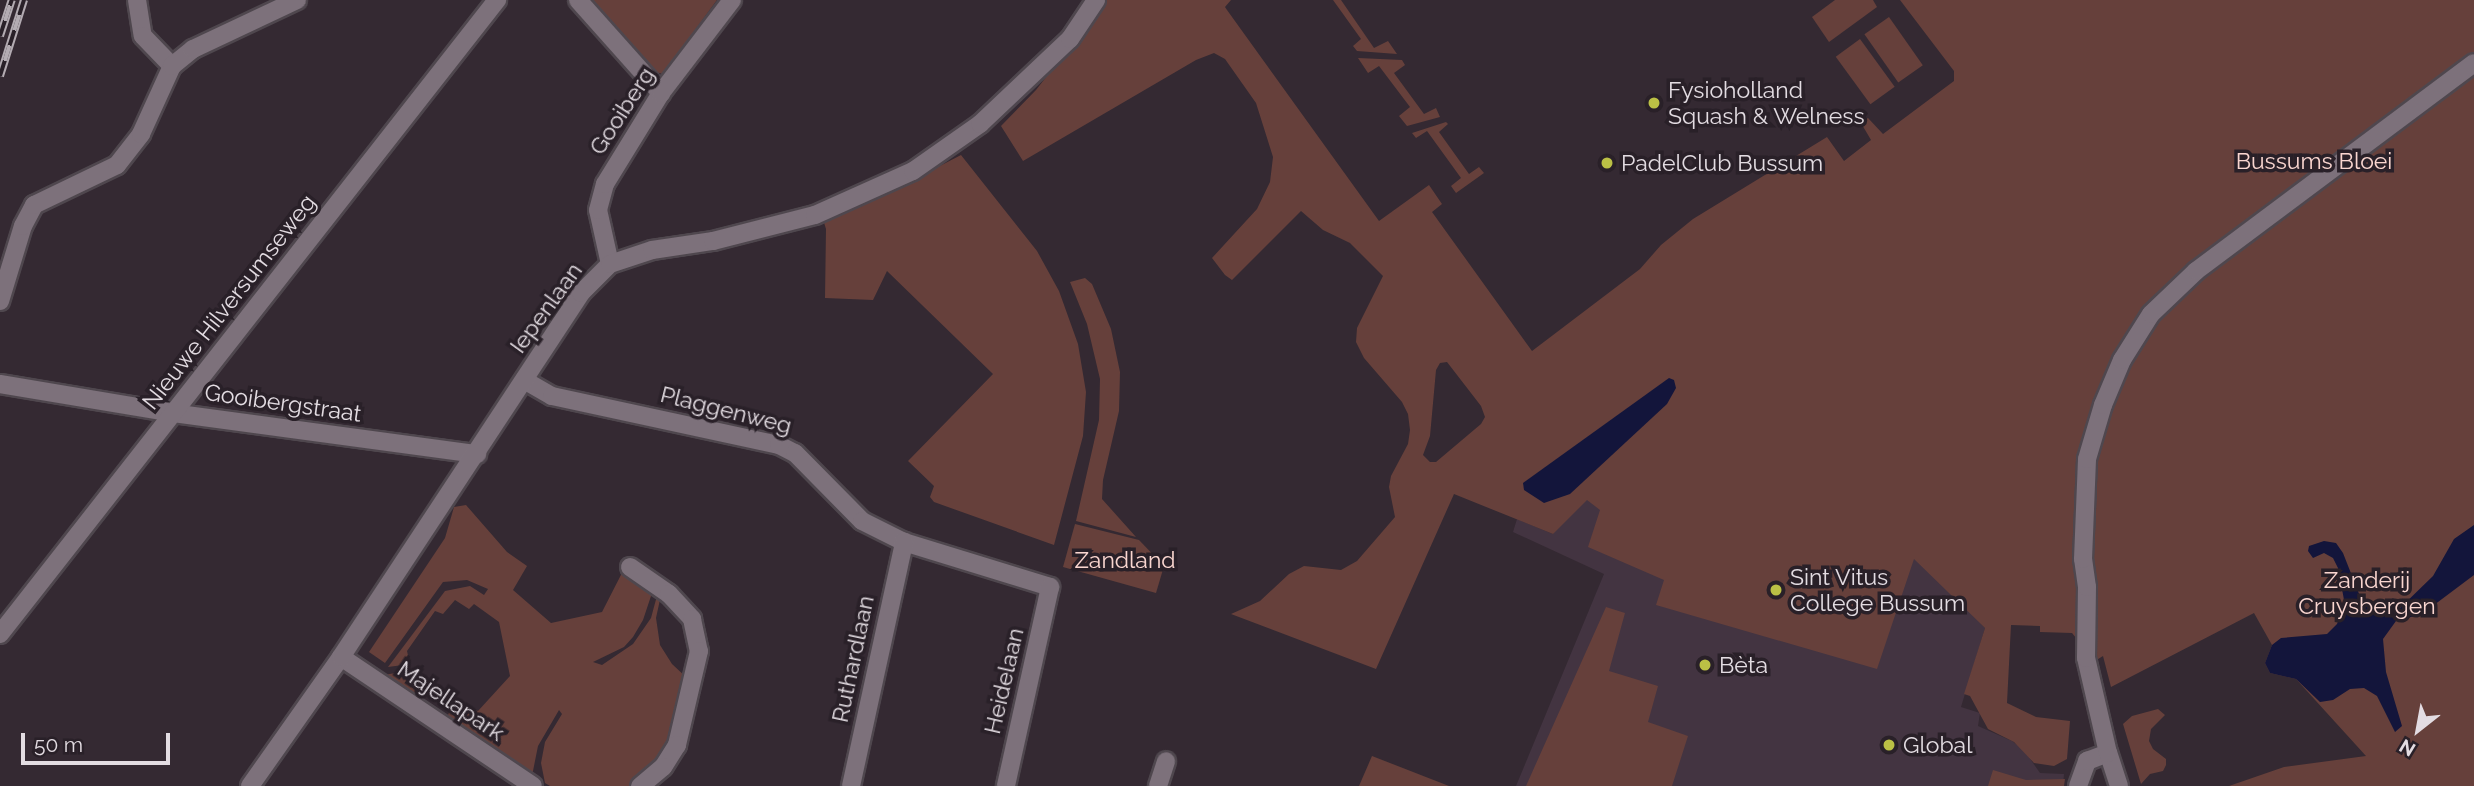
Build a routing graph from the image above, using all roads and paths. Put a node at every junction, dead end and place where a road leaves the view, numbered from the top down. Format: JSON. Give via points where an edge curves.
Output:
{"nodes":[{"id":1,"x":137,"y":0,"type":"edge"},
{"id":2,"x":297,"y":0,"type":"edge"},
{"id":3,"x":496,"y":0,"type":"edge"},
{"id":4,"x":578,"y":0,"type":"edge"},
{"id":5,"x":732,"y":0,"type":"edge"},
{"id":6,"x":1096,"y":0,"type":"edge"},
{"id":7,"x":2474,"y":63,"type":"edge"},
{"id":8,"x":172,"y":66,"type":"junction"},
{"id":9,"x":661,"y":93,"type":"junction"},
{"id":10,"x":610,"y":264,"type":"junction"},
{"id":11,"x":0,"y":301,"type":"edge"},
{"id":12,"x":524,"y":380,"type":"junction"},
{"id":13,"x":0,"y":384,"type":"edge"},
{"id":14,"x":173,"y":413,"type":"junction"},
{"id":15,"x":477,"y":454,"type":"junction"},
{"id":16,"x":904,"y":542,"type":"junction"},
{"id":17,"x":629,"y":567,"type":"dead end"},
{"id":18,"x":1050,"y":587,"type":"joint"},
{"id":19,"x":0,"y":634,"type":"edge"},
{"id":20,"x":341,"y":657,"type":"junction"},
{"id":21,"x":2108,"y":753,"type":"junction"},
{"id":22,"x":1166,"y":761,"type":"dead end"},
{"id":23,"x":250,"y":786,"type":"edge"},
{"id":24,"x":533,"y":786,"type":"edge"},
{"id":25,"x":640,"y":786,"type":"edge"},
{"id":26,"x":851,"y":786,"type":"edge"},
{"id":27,"x":1006,"y":786,"type":"edge"},
{"id":28,"x":1158,"y":786,"type":"edge"},
{"id":29,"x":2078,"y":786,"type":"edge"},
{"id":30,"x":2119,"y":786,"type":"edge"}],
"edges":[{"from":1,"to":8,"type":"street","via":[[143,36]]},
{"from":2,"to":8,"type":"street","via":[[193,49]]},
{"from":3,"to":14,"type":"street","name":"Nieuwe Hilversumseweg"},
{"from":4,"to":9,"type":"street"},
{"from":5,"to":9,"type":"street","name":"Gooiberg"},
{"from":6,"to":10,"type":"street","name":"Iepenlaan","via":[[1070,39],[980,124],[913,171],[815,215],[713,241],[652,250]]},
{"from":7,"to":21,"type":"street","via":[[2196,271],[2151,313],[2122,360],[2103,405],[2086,472],[2086,658]]},
{"from":8,"to":11,"type":"street","via":[[141,134],[117,164],[34,205]]},
{"from":9,"to":10,"type":"street","name":"Gooiberg","via":[[605,184],[598,211]]},
{"from":10,"to":12,"type":"street","name":"Iepenlaan","via":[[581,293]]},
{"from":12,"to":15,"type":"street","name":"Iepenlaan"},
{"from":12,"to":16,"type":"street","name":"Plaggenweg","via":[[552,396],[779,445],[795,453],[862,521]]},
{"from":13,"to":14,"type":"street","name":"Gooibergstraat"},
{"from":14,"to":15,"type":"street","name":"Gooibergstraat"},
{"from":14,"to":19,"type":"street","name":"Nieuwe Hilversumseweg"},
{"from":15,"to":20,"type":"street","name":"Iepenlaan"},
{"from":16,"to":18,"type":"street","name":"Plaggenweg"},
{"from":16,"to":26,"type":"street","name":"Ruthardlaan"},
{"from":17,"to":25,"type":"street","via":[[669,594],[692,619],[699,651],[677,745],[663,767]]},
{"from":18,"to":27,"type":"street","name":"Heidelaan"},
{"from":20,"to":23,"type":"street","name":"Iepenlaan"},
{"from":20,"to":24,"type":"street","name":"Majellapark"},
{"from":21,"to":29,"type":"street","via":[[2087,761]]},
{"from":21,"to":30,"type":"street"},
{"from":22,"to":28,"type":"street"}]}
